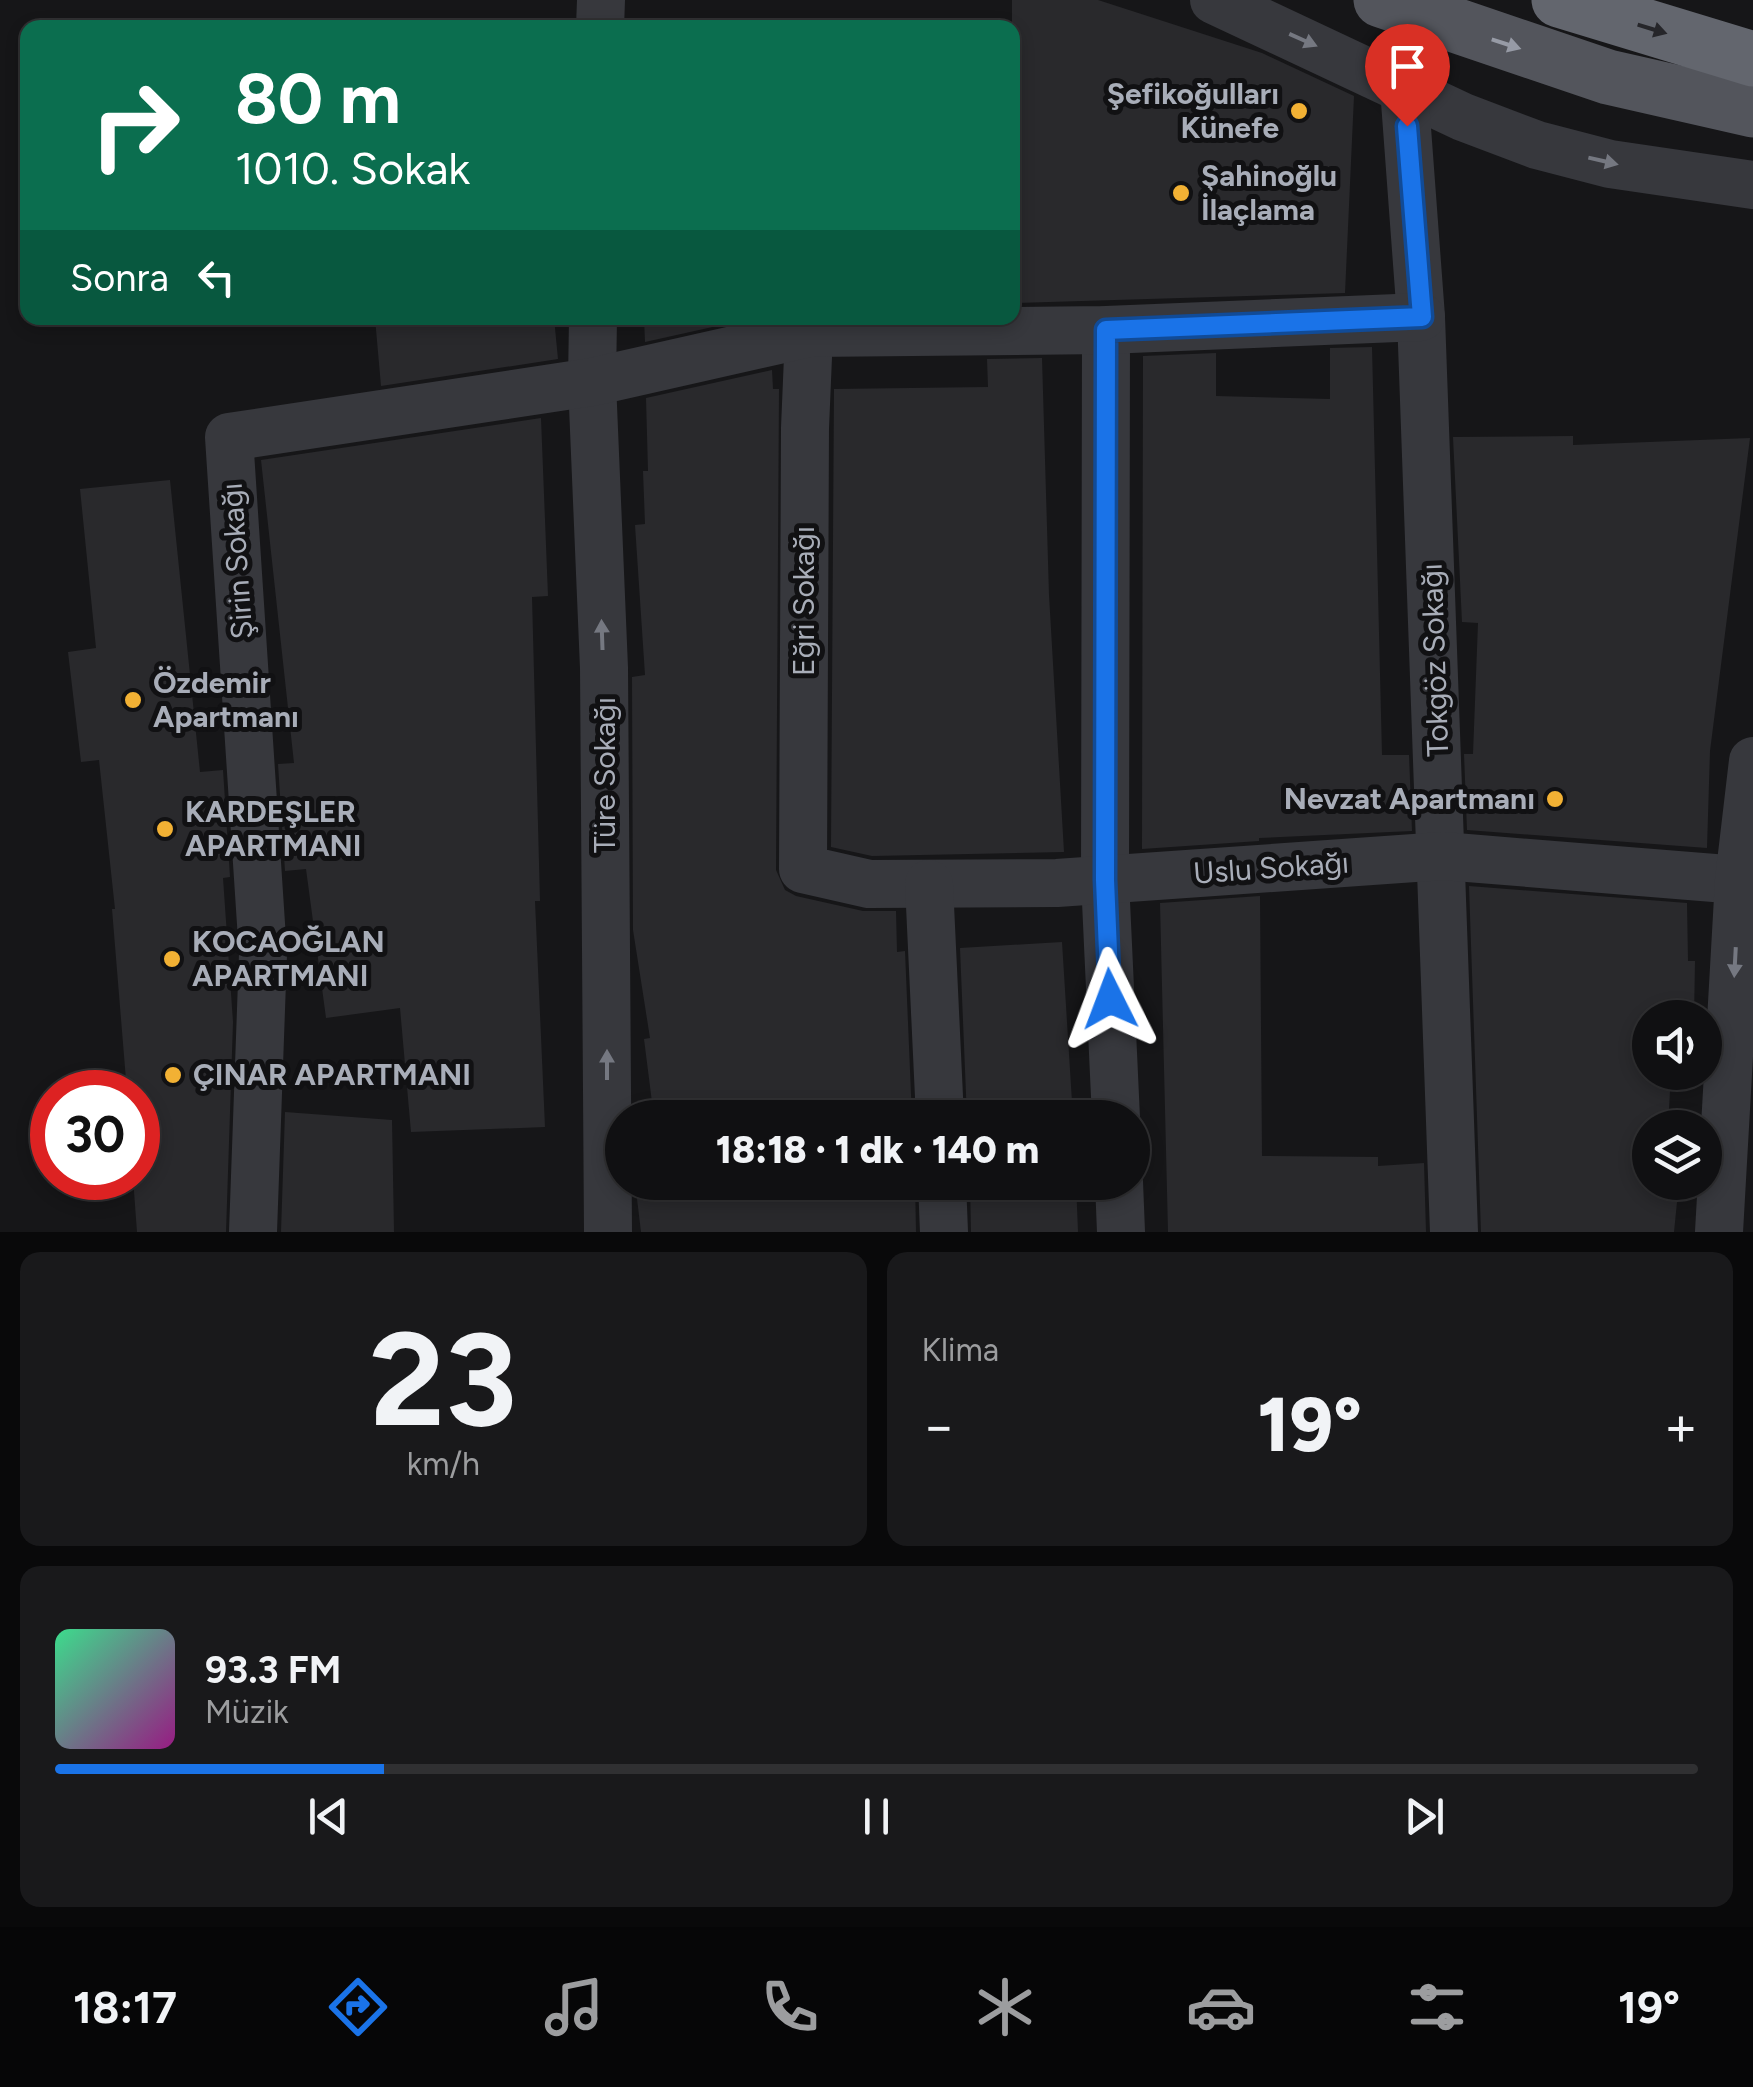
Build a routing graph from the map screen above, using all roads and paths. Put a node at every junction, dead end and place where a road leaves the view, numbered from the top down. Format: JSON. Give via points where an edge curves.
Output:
{"nodes":[{"id":1,"x":1214,"y":0,"type":"edge"},
{"id":2,"x":1381,"y":0,"type":"edge"},
{"id":3,"x":1559,"y":0,"type":"edge"},
{"id":4,"x":1753,"y":60,"type":"edge"},
{"id":5,"x":1404,"y":88,"type":"junction"},
{"id":6,"x":1753,"y":110,"type":"edge"},
{"id":7,"x":1753,"y":186,"type":"edge"},
{"id":8,"x":1422,"y":317,"type":"junction"},
{"id":9,"x":594,"y":325,"type":"edge"},
{"id":10,"x":1106,"y":330,"type":"junction"},
{"id":11,"x":809,"y":333,"type":"junction"},
{"id":12,"x":592,"y":382,"type":"junction"},
{"id":13,"x":1753,"y":760,"type":"edge"},
{"id":14,"x":1443,"y":856,"type":"junction"},
{"id":15,"x":804,"y":869,"type":"joint"},
{"id":16,"x":1105,"y":880,"type":"junction"},
{"id":17,"x":1739,"y":880,"type":"junction"},
{"id":18,"x":929,"y":884,"type":"junction"},
{"id":19,"x":939,"y":1100,"type":"edge"},
{"id":20,"x":1115,"y":1100,"type":"edge"},
{"id":21,"x":943,"y":1200,"type":"edge"},
{"id":22,"x":1119,"y":1200,"type":"edge"},
{"id":23,"x":253,"y":1232,"type":"edge"},
{"id":24,"x":608,"y":1232,"type":"edge"},
{"id":25,"x":944,"y":1232,"type":"edge"},
{"id":26,"x":1121,"y":1232,"type":"edge"},
{"id":27,"x":1454,"y":1232,"type":"edge"},
{"id":28,"x":1719,"y":1232,"type":"edge"}],
"edges":[{"from":1,"to":5,"type":"street","one_way":true},
{"from":2,"to":6,"type":"main road","one_way":true,"via":[[1608,77]]},
{"from":3,"to":4,"type":"highway","one_way":true},
{"from":5,"to":7,"type":"street","one_way":true,"via":[[1538,145],[1610,164]]},
{"from":5,"to":8,"type":"street","name":"Tokgöz Sokağı"},
{"from":8,"to":10,"type":"street"},
{"from":8,"to":14,"type":"street","name":"Tokgöz Sokağı"},
{"from":9,"to":12,"type":"street","name":"Türe Sokağı"},
{"from":10,"to":11,"type":"street"},
{"from":10,"to":16,"type":"street"},
{"from":11,"to":12,"type":"street"},
{"from":11,"to":15,"type":"street","name":"Eğri Sokağı"},
{"from":12,"to":23,"type":"street","name":"Şirin Sokağı","via":[[229,437],[263,954]]},
{"from":24,"to":12,"type":"street","name":"Türe Sokağı","one_way":true,"via":[[604,668]]},
{"from":13,"to":17,"type":"street"},
{"from":14,"to":16,"type":"street","name":"Uslu Sokağı"},
{"from":14,"to":17,"type":"street","name":"Uslu Sokağı"},
{"from":14,"to":27,"type":"street","name":"Tokgöz Sokağı"},
{"from":15,"to":18,"type":"street","name":"Uslu Sokağı","via":[[869,884]]},
{"from":16,"to":18,"type":"street","name":"Uslu Sokağı"},
{"from":16,"to":20,"type":"street"},
{"from":17,"to":28,"type":"street","one_way":true},
{"from":18,"to":19,"type":"street"},
{"from":21,"to":25,"type":"street"},
{"from":22,"to":26,"type":"street"}]}
